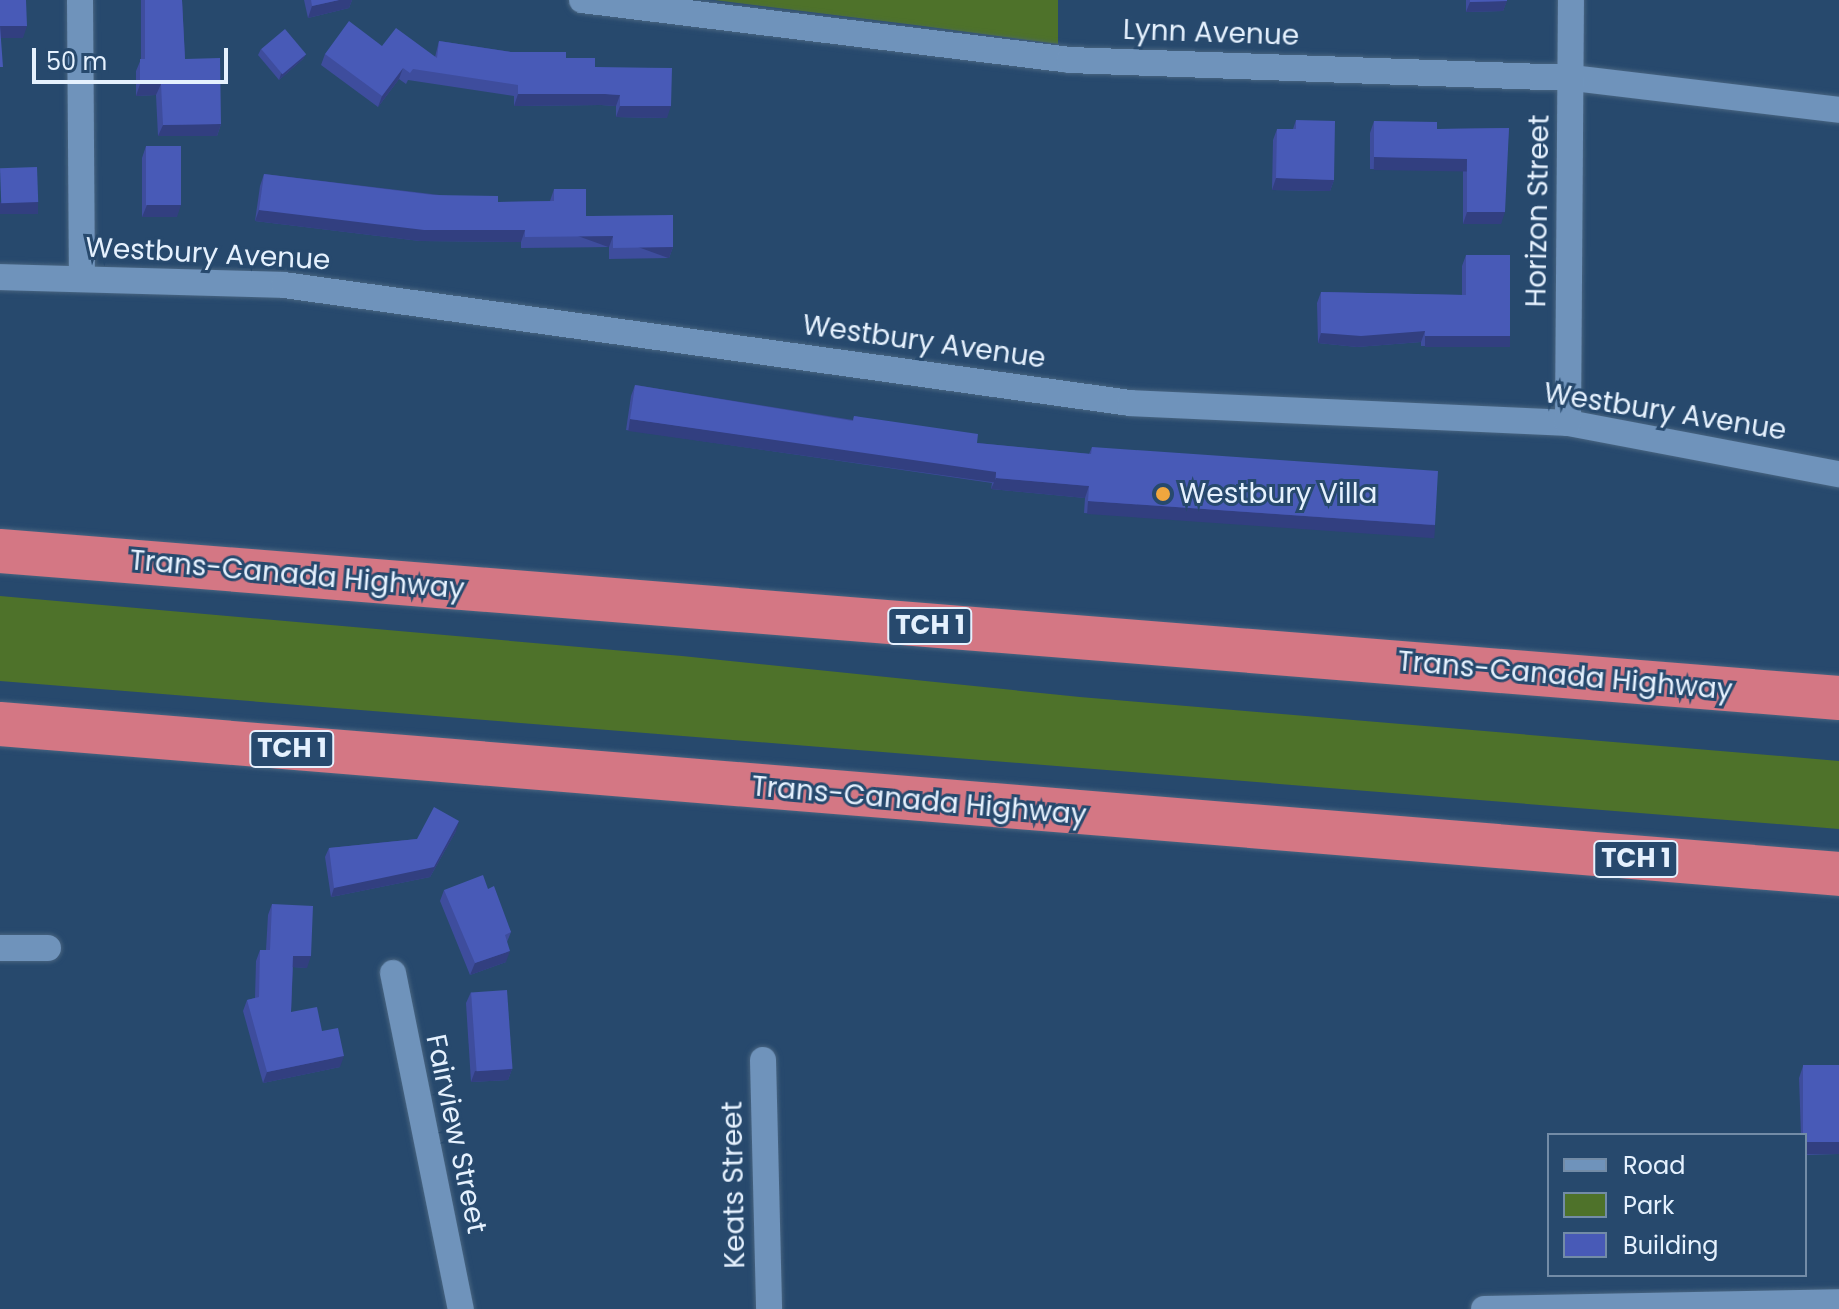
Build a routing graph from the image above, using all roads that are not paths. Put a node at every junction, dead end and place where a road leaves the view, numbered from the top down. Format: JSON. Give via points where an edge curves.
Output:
{"nodes":[{"id":1,"x":80,"y":0,"type":"edge"},
{"id":2,"x":582,"y":0,"type":"edge"},
{"id":3,"x":1571,"y":0,"type":"edge"},
{"id":4,"x":1572,"y":78,"type":"junction"},
{"id":5,"x":1839,"y":110,"type":"edge"},
{"id":6,"x":0,"y":277,"type":"edge"},
{"id":7,"x":82,"y":278,"type":"junction"},
{"id":8,"x":1568,"y":423,"type":"junction"},
{"id":9,"x":1839,"y":474,"type":"edge"},
{"id":10,"x":0,"y":551,"type":"edge"},
{"id":11,"x":1839,"y":698,"type":"edge"},
{"id":12,"x":0,"y":724,"type":"edge"},
{"id":13,"x":1432,"y":844,"type":"junction"},
{"id":14,"x":1839,"y":874,"type":"edge"},
{"id":15,"x":1839,"y":903,"type":"edge"},
{"id":16,"x":0,"y":948,"type":"edge"},
{"id":17,"x":48,"y":948,"type":"dead end"},
{"id":18,"x":393,"y":973,"type":"dead end"},
{"id":19,"x":763,"y":1060,"type":"dead end"},
{"id":20,"x":1839,"y":1302,"type":"edge"},
{"id":21,"x":1618,"y":1308,"type":"edge"},
{"id":22,"x":461,"y":1309,"type":"edge"},
{"id":23,"x":769,"y":1309,"type":"edge"},
{"id":24,"x":1484,"y":1309,"type":"edge"}],
"edges":[{"from":1,"to":7,"type":"street"},
{"from":2,"to":4,"type":"street","name":"Lynn Avenue","via":[[1069,60]]},
{"from":3,"to":4,"type":"street","name":"Horizon Street"},
{"from":4,"to":5,"type":"street","name":"Lynn Avenue"},
{"from":4,"to":8,"type":"street","name":"Horizon Street"},
{"from":6,"to":7,"type":"street","name":"Westbury Avenue"},
{"from":7,"to":8,"type":"street","name":"Westbury Avenue","via":[[284,285],[1130,403]]},
{"from":8,"to":9,"type":"street","name":"Westbury Avenue"},
{"from":10,"to":11,"type":"highway","name":"Trans-Canada Highway","number":"TCH 1"},
{"from":12,"to":13,"type":"highway","name":"Trans-Canada Highway","number":"TCH 1"},
{"from":13,"to":14,"type":"highway","name":"Trans-Canada Highway","number":"TCH 1"},
{"from":13,"to":15,"type":"highway"},
{"from":16,"to":17,"type":"street"},
{"from":18,"to":22,"type":"street","name":"Fairview Street"},
{"from":19,"to":23,"type":"street","name":"Keats Street"},
{"from":20,"to":21,"type":"street"},
{"from":21,"to":24,"type":"street"}]}
